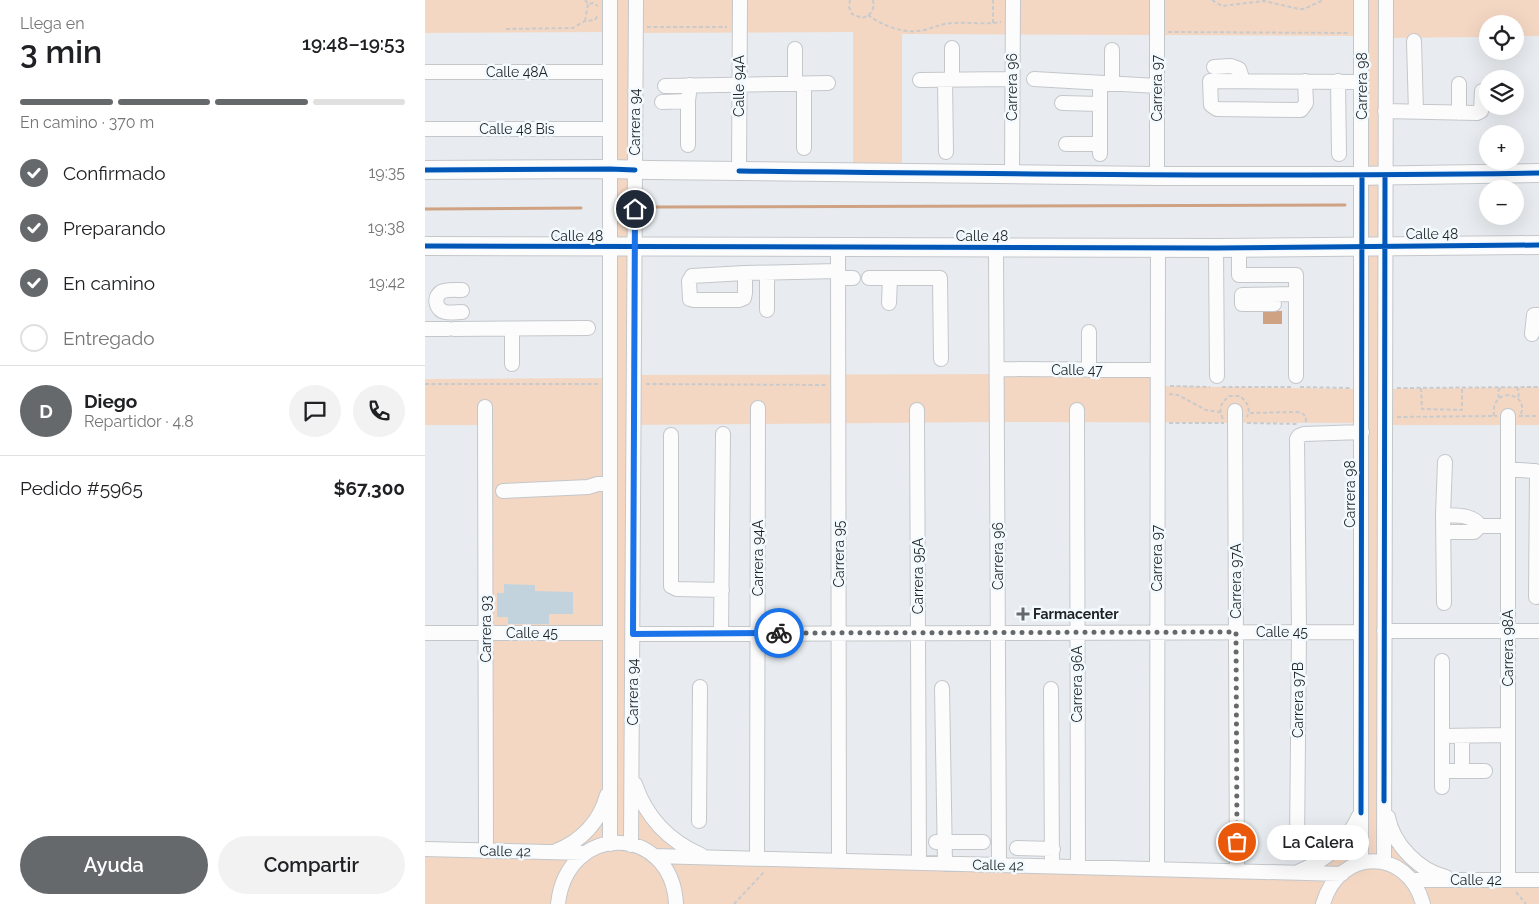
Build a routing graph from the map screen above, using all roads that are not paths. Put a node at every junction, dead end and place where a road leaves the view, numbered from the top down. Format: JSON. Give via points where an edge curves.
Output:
{"nodes":[{"id":1,"x":636,"y":0,"type":"edge"},
{"id":2,"x":740,"y":0,"type":"edge"},
{"id":3,"x":1013,"y":0,"type":"edge"},
{"id":4,"x":1157,"y":0,"type":"edge"},
{"id":5,"x":1361,"y":0,"type":"edge"},
{"id":6,"x":1386,"y":0,"type":"edge"},
{"id":7,"x":603,"y":7,"type":"edge"},
{"id":8,"x":1414,"y":41,"type":"dead end"},
{"id":9,"x":952,"y":48,"type":"dead end"},
{"id":10,"x":795,"y":49,"type":"dead end"},
{"id":11,"x":1112,"y":50,"type":"dead end"},
{"id":12,"x":1213,"y":67,"type":"dead end"},
{"id":13,"x":425,"y":72,"type":"edge"},
{"id":14,"x":610,"y":72,"type":"junction"},
{"id":15,"x":1012,"y":79,"type":"junction"},
{"id":16,"x":1035,"y":79,"type":"dead end"},
{"id":17,"x":920,"y":80,"type":"dead end"},
{"id":18,"x":949,"y":80,"type":"junction"},
{"id":19,"x":1243,"y":81,"type":"junction"},
{"id":20,"x":1305,"y":81,"type":"junction"},
{"id":21,"x":1338,"y":81,"type":"junction"},
{"id":22,"x":1361,"y":82,"type":"junction"},
{"id":23,"x":828,"y":83,"type":"dead end"},
{"id":24,"x":1106,"y":83,"type":"junction"},
{"id":25,"x":799,"y":84,"type":"junction"},
{"id":26,"x":1459,"y":84,"type":"dead end"},
{"id":27,"x":690,"y":85,"type":"junction"},
{"id":28,"x":740,"y":85,"type":"junction"},
{"id":29,"x":665,"y":86,"type":"dead end"},
{"id":30,"x":1157,"y":86,"type":"junction"},
{"id":31,"x":688,"y":101,"type":"junction"},
{"id":32,"x":662,"y":102,"type":"dead end"},
{"id":33,"x":1062,"y":103,"type":"dead end"},
{"id":34,"x":1100,"y":104,"type":"junction"},
{"id":35,"x":1385,"y":111,"type":"junction"},
{"id":36,"x":1416,"y":112,"type":"junction"},
{"id":37,"x":1479,"y":112,"type":"edge"},
{"id":38,"x":1459,"y":113,"type":"junction"},
{"id":39,"x":425,"y":129,"type":"edge"},
{"id":40,"x":610,"y":129,"type":"junction"},
{"id":41,"x":1066,"y":144,"type":"dead end"},
{"id":42,"x":688,"y":145,"type":"dead end"},
{"id":43,"x":804,"y":148,"type":"dead end"},
{"id":44,"x":946,"y":152,"type":"dead end"},
{"id":45,"x":1339,"y":154,"type":"dead end"},
{"id":46,"x":610,"y":168,"type":"junction"},
{"id":47,"x":425,"y":170,"type":"edge"},
{"id":48,"x":635,"y":170,"type":"junction"},
{"id":49,"x":739,"y":171,"type":"junction"},
{"id":50,"x":1539,"y":173,"type":"edge"},
{"id":51,"x":1012,"y":174,"type":"junction"},
{"id":52,"x":1362,"y":175,"type":"junction"},
{"id":53,"x":1385,"y":175,"type":"junction"},
{"id":54,"x":1157,"y":176,"type":"junction"},
{"id":55,"x":1539,"y":245,"type":"edge"},
{"id":56,"x":425,"y":246,"type":"edge"},
{"id":57,"x":1362,"y":246,"type":"junction"},
{"id":58,"x":1385,"y":246,"type":"junction"},
{"id":59,"x":610,"y":247,"type":"junction"},
{"id":60,"x":635,"y":247,"type":"junction"},
{"id":61,"x":1239,"y":247,"type":"junction"},
{"id":62,"x":838,"y":248,"type":"junction"},
{"id":63,"x":997,"y":248,"type":"junction"},
{"id":64,"x":1158,"y":248,"type":"junction"},
{"id":65,"x":1216,"y":248,"type":"junction"},
{"id":66,"x":755,"y":273,"type":"junction"},
{"id":67,"x":838,"y":275,"type":"junction"},
{"id":68,"x":853,"y":278,"type":"dead end"},
{"id":69,"x":869,"y":278,"type":"dead end"},
{"id":70,"x":890,"y":278,"type":"junction"},
{"id":71,"x":1296,"y":294,"type":"junction"},
{"id":72,"x":753,"y":301,"type":"dead end"},
{"id":73,"x":889,"y":303,"type":"dead end"},
{"id":74,"x":1274,"y":304,"type":"dead end"},
{"id":75,"x":767,"y":310,"type":"dead end"},
{"id":76,"x":462,"y":312,"type":"junction"},
{"id":77,"x":1539,"y":315,"type":"edge"},
{"id":78,"x":588,"y":328,"type":"dead end"},
{"id":79,"x":425,"y":329,"type":"edge"},
{"id":80,"x":455,"y":329,"type":"junction"},
{"id":81,"x":512,"y":329,"type":"junction"},
{"id":82,"x":1089,"y":332,"type":"dead end"},
{"id":83,"x":1532,"y":334,"type":"dead end"},
{"id":84,"x":941,"y":359,"type":"dead end"},
{"id":85,"x":512,"y":364,"type":"dead end"},
{"id":86,"x":997,"y":369,"type":"junction"},
{"id":87,"x":1089,"y":370,"type":"junction"},
{"id":88,"x":1157,"y":370,"type":"junction"},
{"id":89,"x":1217,"y":376,"type":"dead end"},
{"id":90,"x":1296,"y":376,"type":"dead end"},
{"id":91,"x":485,"y":407,"type":"dead end"},
{"id":92,"x":758,"y":408,"type":"dead end"},
{"id":93,"x":917,"y":410,"type":"dead end"},
{"id":94,"x":1077,"y":410,"type":"dead end"},
{"id":95,"x":1237,"y":416,"type":"road end"},
{"id":96,"x":1507,"y":416,"type":"road end"},
{"id":97,"x":1362,"y":432,"type":"junction"},
{"id":98,"x":723,"y":434,"type":"dead end"},
{"id":99,"x":671,"y":435,"type":"dead end"},
{"id":100,"x":1445,"y":462,"type":"dead end"},
{"id":101,"x":1508,"y":469,"type":"junction"},
{"id":102,"x":610,"y":484,"type":"junction"},
{"id":103,"x":503,"y":491,"type":"dead end"},
{"id":104,"x":1443,"y":515,"type":"junction"},
{"id":105,"x":1480,"y":526,"type":"junction"},
{"id":106,"x":1508,"y":526,"type":"junction"},
{"id":107,"x":1451,"y":532,"type":"dead end"},
{"id":108,"x":722,"y":590,"type":"junction"},
{"id":109,"x":1536,"y":596,"type":"dead end"},
{"id":110,"x":1444,"y":603,"type":"dead end"},
{"id":111,"x":1385,"y":631,"type":"junction"},
{"id":112,"x":1508,"y":631,"type":"junction"},
{"id":113,"x":1539,"y":631,"type":"edge"},
{"id":114,"x":1077,"y":632,"type":"junction"},
{"id":115,"x":1157,"y":632,"type":"junction"},
{"id":116,"x":1236,"y":632,"type":"junction"},
{"id":117,"x":1299,"y":632,"type":"junction"},
{"id":118,"x":1361,"y":632,"type":"junction"},
{"id":119,"x":425,"y":633,"type":"edge"},
{"id":120,"x":485,"y":633,"type":"junction"},
{"id":121,"x":610,"y":633,"type":"junction"},
{"id":122,"x":721,"y":633,"type":"junction"},
{"id":123,"x":758,"y":633,"type":"junction"},
{"id":124,"x":839,"y":633,"type":"junction"},
{"id":125,"x":918,"y":633,"type":"junction"},
{"id":126,"x":998,"y":633,"type":"junction"},
{"id":127,"x":633,"y":634,"type":"junction"},
{"id":128,"x":1442,"y":661,"type":"dead end"},
{"id":129,"x":699,"y":687,"type":"dead end"},
{"id":130,"x":942,"y":688,"type":"dead end"},
{"id":131,"x":1051,"y":689,"type":"dead end"},
{"id":132,"x":1508,"y":735,"type":"junction"},
{"id":133,"x":1442,"y":736,"type":"junction"},
{"id":134,"x":1462,"y":736,"type":"junction"},
{"id":135,"x":1462,"y":763,"type":"dead end"},
{"id":136,"x":633,"y":771,"type":"junction"},
{"id":137,"x":1442,"y":771,"type":"junction"},
{"id":138,"x":1485,"y":771,"type":"dead end"},
{"id":139,"x":610,"y":779,"type":"junction"},
{"id":140,"x":1442,"y":787,"type":"dead end"},
{"id":141,"x":1385,"y":801,"type":"junction"},
{"id":142,"x":1361,"y":813,"type":"junction"},
{"id":143,"x":699,"y":822,"type":"dead end"},
{"id":144,"x":940,"y":842,"type":"junction"},
{"id":145,"x":983,"y":842,"type":"dead end"},
{"id":146,"x":610,"y":844,"type":"junction"},
{"id":147,"x":1297,"y":844,"type":"dead end"},
{"id":148,"x":631,"y":845,"type":"junction"},
{"id":149,"x":1017,"y":848,"type":"dead end"},
{"id":150,"x":425,"y":849,"type":"edge"},
{"id":151,"x":1053,"y":849,"type":"junction"},
{"id":152,"x":486,"y":850,"type":"junction"},
{"id":153,"x":554,"y":851,"type":"junction"},
{"id":154,"x":585,"y":853,"type":"junction"},
{"id":155,"x":654,"y":856,"type":"junction"},
{"id":156,"x":714,"y":858,"type":"junction"},
{"id":157,"x":839,"y":861,"type":"junction"},
{"id":158,"x":1361,"y":862,"type":"junction"},
{"id":159,"x":1385,"y":862,"type":"junction"},
{"id":160,"x":762,"y":863,"type":"junction"},
{"id":161,"x":919,"y":863,"type":"junction"},
{"id":162,"x":945,"y":864,"type":"junction"},
{"id":163,"x":999,"y":865,"type":"junction"},
{"id":164,"x":1052,"y":866,"type":"junction"},
{"id":165,"x":1078,"y":867,"type":"junction"},
{"id":166,"x":1157,"y":869,"type":"junction"},
{"id":167,"x":1237,"y":871,"type":"junction"},
{"id":168,"x":1297,"y":873,"type":"junction"},
{"id":169,"x":1342,"y":874,"type":"junction"},
{"id":170,"x":1412,"y":880,"type":"junction"},
{"id":171,"x":1462,"y":880,"type":"junction"},
{"id":172,"x":1539,"y":880,"type":"edge"},
{"id":173,"x":1510,"y":883,"type":"junction"},
{"id":174,"x":558,"y":904,"type":"edge"},
{"id":175,"x":677,"y":904,"type":"edge"},
{"id":176,"x":1323,"y":904,"type":"edge"},
{"id":177,"x":1423,"y":904,"type":"edge"}],
"edges":[{"from":1,"to":48,"type":"street","name":"Carrera 94"},
{"from":2,"to":28,"type":"street","name":"Calle 94A"},
{"from":3,"to":15,"type":"street","name":"Carrera 96"},
{"from":4,"to":30,"type":"street","name":"Carrera 97"},
{"from":5,"to":22,"type":"street","name":"Carrera 98"},
{"from":6,"to":35,"type":"street","name":"Carrera 98"},
{"from":7,"to":14,"type":"street","name":"Carrera 94"},
{"from":8,"to":36,"type":"street"},
{"from":9,"to":18,"type":"street"},
{"from":10,"to":25,"type":"street"},
{"from":11,"to":24,"type":"street"},
{"from":12,"to":19,"type":"street","via":[[1231,66],[1239,70]]},
{"from":13,"to":14,"type":"street","name":"Calle 48A"},
{"from":14,"to":40,"type":"street","name":"Carrera 94"},
{"from":15,"to":18,"type":"street"},
{"from":15,"to":51,"type":"street","name":"Carrera 96"},
{"from":16,"to":24,"type":"street"},
{"from":17,"to":18,"type":"street"},
{"from":18,"to":44,"type":"street"},
{"from":19,"to":20,"type":"street"},
{"from":19,"to":20,"type":"street","via":[[1211,81],[1211,105],[1217,109],[1301,110],[1306,103]]},
{"from":20,"to":21,"type":"street"},
{"from":21,"to":22,"type":"street"},
{"from":21,"to":45,"type":"street"},
{"from":22,"to":52,"type":"street","name":"Carrera 98"},
{"from":23,"to":25,"type":"street"},
{"from":24,"to":30,"type":"street"},
{"from":24,"to":34,"type":"street"},
{"from":25,"to":28,"type":"street"},
{"from":25,"to":43,"type":"street"},
{"from":26,"to":38,"type":"street"},
{"from":27,"to":28,"type":"street"},
{"from":27,"to":29,"type":"street"},
{"from":27,"to":31,"type":"street"},
{"from":28,"to":49,"type":"street","name":"Calle 94A"},
{"from":30,"to":54,"type":"street","name":"Carrera 97"},
{"from":31,"to":32,"type":"street"},
{"from":31,"to":42,"type":"street"},
{"from":33,"to":34,"type":"street"},
{"from":34,"to":41,"type":"street","via":[[1100,149]]},
{"from":35,"to":36,"type":"street"},
{"from":35,"to":53,"type":"street","name":"Carrera 98"},
{"from":36,"to":38,"type":"street"},
{"from":37,"to":38,"type":"street"},
{"from":39,"to":40,"type":"street","name":"Calle 48 Bis"},
{"from":40,"to":46,"type":"street","name":"Carrera 94"},
{"from":46,"to":47,"type":"main road"},
{"from":46,"to":48,"type":"main road"},
{"from":46,"to":59,"type":"street","name":"Carrera 94"},
{"from":48,"to":49,"type":"main road"},
{"from":48,"to":60,"type":"street","name":"Carrera 94"},
{"from":49,"to":51,"type":"main road"},
{"from":50,"to":53,"type":"main road"},
{"from":51,"to":54,"type":"main road"},
{"from":52,"to":53,"type":"main road"},
{"from":52,"to":54,"type":"main road"},
{"from":52,"to":57,"type":"street","name":"Carrera 98"},
{"from":53,"to":58,"type":"street","name":"Carrera 98"},
{"from":55,"to":58,"type":"main road","name":"Calle 48"},
{"from":56,"to":59,"type":"main road","name":"Calle 48"},
{"from":57,"to":58,"type":"main road","name":"Calle 48"},
{"from":57,"to":61,"type":"main road","name":"Calle 48"},
{"from":57,"to":97,"type":"street","name":"Carrera 98"},
{"from":58,"to":111,"type":"street","name":"Carrera 98"},
{"from":59,"to":60,"type":"main road","name":"Calle 48"},
{"from":59,"to":102,"type":"street","name":"Carrera 94"},
{"from":60,"to":62,"type":"main road","name":"Calle 48"},
{"from":60,"to":127,"type":"street","name":"Carrera 94"},
{"from":61,"to":65,"type":"main road","name":"Calle 48"},
{"from":61,"to":71,"type":"street","via":[[1239,275],[1296,275]]},
{"from":62,"to":63,"type":"main road","name":"Calle 48"},
{"from":62,"to":67,"type":"street","name":"Carrera 95"},
{"from":63,"to":64,"type":"main road","name":"Calle 48"},
{"from":63,"to":86,"type":"street","name":"Carrera 96"},
{"from":64,"to":65,"type":"main road","name":"Calle 48"},
{"from":64,"to":88,"type":"street","name":"Carrera 97"},
{"from":65,"to":89,"type":"street"},
{"from":66,"to":67,"type":"street"},
{"from":66,"to":72,"type":"street"},
{"from":66,"to":75,"type":"street"},
{"from":67,"to":68,"type":"street"},
{"from":67,"to":124,"type":"street","name":"Carrera 95"},
{"from":69,"to":70,"type":"street"},
{"from":70,"to":73,"type":"street"},
{"from":70,"to":84,"type":"street","via":[[941,278]]},
{"from":71,"to":74,"type":"street","via":[[1242,295],[1242,304]]},
{"from":71,"to":90,"type":"street"},
{"from":76,"to":76,"type":"street","via":[[441,311],[436,302],[438,295],[461,286]]},
{"from":76,"to":80,"type":"street"},
{"from":77,"to":83,"type":"street","via":[[1533,318]]},
{"from":78,"to":81,"type":"street"},
{"from":79,"to":80,"type":"street"},
{"from":80,"to":81,"type":"street"},
{"from":81,"to":85,"type":"street"},
{"from":82,"to":87,"type":"street"},
{"from":86,"to":87,"type":"street","name":"Calle 47"},
{"from":86,"to":126,"type":"street","name":"Carrera 96"},
{"from":87,"to":88,"type":"street","name":"Calle 47"},
{"from":88,"to":115,"type":"street","name":"Carrera 97"},
{"from":91,"to":120,"type":"street","name":"Carrera 93"},
{"from":92,"to":123,"type":"street","name":"Carrera 94A"},
{"from":93,"to":125,"type":"street","name":"Carrera 95A"},
{"from":94,"to":114,"type":"street","name":"Carrera 96A"},
{"from":95,"to":116,"type":"street","name":"Carrera 97A"},
{"from":96,"to":101,"type":"street","name":"Carrera 98A"},
{"from":97,"to":117,"type":"street","name":"Carrera 97B","via":[[1304,434],[1297,439]]},
{"from":97,"to":118,"type":"street","name":"Carrera 98"},
{"from":98,"to":108,"type":"street"},
{"from":99,"to":108,"type":"street","via":[[671,586],[677,589]]},
{"from":100,"to":104,"type":"street"},
{"from":101,"to":106,"type":"street","name":"Carrera 98A"},
{"from":101,"to":109,"type":"street","via":[[1532,471],[1537,476]]},
{"from":102,"to":103,"type":"street"},
{"from":102,"to":121,"type":"street","name":"Carrera 94"},
{"from":104,"to":105,"type":"street","via":[[1471,518]]},
{"from":104,"to":110,"type":"street"},
{"from":105,"to":106,"type":"street"},
{"from":105,"to":107,"type":"street","via":[[1474,532]]},
{"from":106,"to":112,"type":"street","name":"Carrera 98A"},
{"from":108,"to":122,"type":"street"},
{"from":111,"to":112,"type":"street"},
{"from":111,"to":141,"type":"street","name":"Carrera 98"},
{"from":112,"to":113,"type":"street"},
{"from":112,"to":132,"type":"street","name":"Carrera 98A"},
{"from":114,"to":115,"type":"street","name":"Calle 45"},
{"from":114,"to":126,"type":"street","name":"Calle 45"},
{"from":114,"to":165,"type":"street","name":"Carrera 96A"},
{"from":115,"to":116,"type":"street","name":"Calle 45"},
{"from":115,"to":166,"type":"street","name":"Carrera 97"},
{"from":116,"to":117,"type":"street","name":"Calle 45"},
{"from":116,"to":167,"type":"street","name":"Carrera 97A"},
{"from":117,"to":118,"type":"street","name":"Calle 45"},
{"from":117,"to":147,"type":"street","name":"Carrera 97B"},
{"from":118,"to":142,"type":"street","name":"Carrera 98"},
{"from":119,"to":120,"type":"street","name":"Calle 45"},
{"from":120,"to":121,"type":"street","name":"Calle 45"},
{"from":120,"to":152,"type":"street","name":"Carrera 93"},
{"from":121,"to":139,"type":"street","name":"Carrera 94"},
{"from":122,"to":123,"type":"street","name":"Calle 45"},
{"from":122,"to":127,"type":"street","name":"Calle 45"},
{"from":123,"to":124,"type":"street","name":"Calle 45"},
{"from":123,"to":160,"type":"street","name":"Carrera 94A"},
{"from":124,"to":125,"type":"street","name":"Calle 45"},
{"from":124,"to":157,"type":"street","name":"Carrera 95"},
{"from":125,"to":126,"type":"street","name":"Calle 45"},
{"from":125,"to":161,"type":"street","name":"Carrera 95A"},
{"from":126,"to":163,"type":"street","name":"Carrera 96"},
{"from":127,"to":136,"type":"street","name":"Carrera 94"},
{"from":128,"to":133,"type":"street"},
{"from":129,"to":143,"type":"street"},
{"from":130,"to":144,"type":"street"},
{"from":131,"to":151,"type":"street"},
{"from":132,"to":134,"type":"street"},
{"from":132,"to":173,"type":"street","name":"Carrera 98A"},
{"from":133,"to":134,"type":"street"},
{"from":133,"to":137,"type":"street"},
{"from":134,"to":135,"type":"street"},
{"from":136,"to":148,"type":"street","name":"Carrera 94"},
{"from":136,"to":156,"type":"street","via":[[635,785],[644,804],[665,833],[688,849]]},
{"from":137,"to":138,"type":"street"},
{"from":137,"to":140,"type":"street"},
{"from":139,"to":146,"type":"street","name":"Carrera 94"},
{"from":139,"to":153,"type":"street","via":[[604,805],[590,828],[574,842]]},
{"from":141,"to":159,"type":"street","name":"Carrera 98"},
{"from":141,"to":171,"type":"street","via":[[1391,827],[1409,855],[1424,868]]},
{"from":142,"to":158,"type":"street","name":"Carrera 98"},
{"from":142,"to":168,"type":"street","via":[[1342,844],[1321,861]]},
{"from":144,"to":145,"type":"street"},
{"from":144,"to":162,"type":"street"},
{"from":146,"to":148,"type":"street"},
{"from":146,"to":154,"type":"street"},
{"from":148,"to":155,"type":"street"},
{"from":149,"to":151,"type":"street"},
{"from":150,"to":152,"type":"street","name":"Calle 42"},
{"from":151,"to":164,"type":"street"},
{"from":152,"to":153,"type":"street","name":"Calle 42"},
{"from":153,"to":154,"type":"street","name":"Calle 42"},
{"from":154,"to":174,"type":"street","via":[[565,875]]},
{"from":155,"to":156,"type":"street","name":"Calle 42"},
{"from":155,"to":175,"type":"street","via":[[671,878]]},
{"from":156,"to":160,"type":"street","name":"Calle 42"},
{"from":157,"to":160,"type":"street","name":"Calle 42"},
{"from":157,"to":161,"type":"street","name":"Calle 42"},
{"from":158,"to":159,"type":"street"},
{"from":158,"to":169,"type":"street"},
{"from":159,"to":170,"type":"street","via":[[1400,868]]},
{"from":161,"to":162,"type":"street","name":"Calle 42"},
{"from":162,"to":163,"type":"street","name":"Calle 42"},
{"from":163,"to":164,"type":"street","name":"Calle 42"},
{"from":164,"to":165,"type":"street","name":"Calle 42"},
{"from":165,"to":166,"type":"street","name":"Calle 42"},
{"from":166,"to":167,"type":"street","name":"Calle 42"},
{"from":167,"to":168,"type":"street","name":"Calle 42"},
{"from":168,"to":169,"type":"street","name":"Calle 42"},
{"from":169,"to":176,"type":"street","via":[[1332,885]]},
{"from":170,"to":171,"type":"street","name":"Calle 42"},
{"from":170,"to":177,"type":"street"},
{"from":171,"to":173,"type":"street","name":"Calle 42"},
{"from":172,"to":173,"type":"street","name":"Calle 42"}]}
